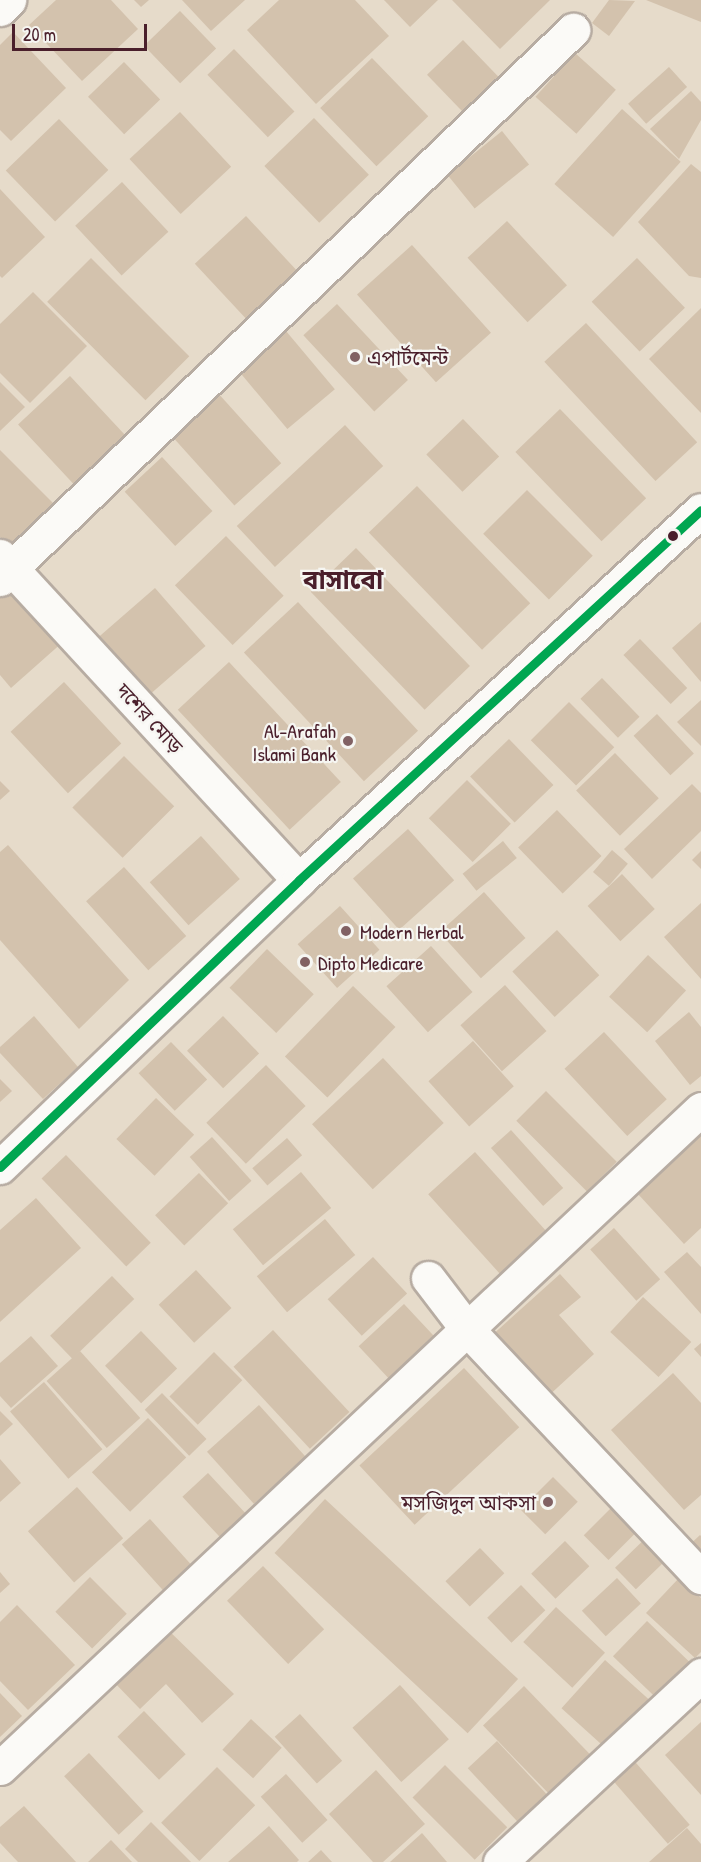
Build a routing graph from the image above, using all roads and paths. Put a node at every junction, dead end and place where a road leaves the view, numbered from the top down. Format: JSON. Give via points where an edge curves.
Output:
{"nodes":[{"id":1,"x":9,"y":0,"type":"edge"},
{"id":2,"x":0,"y":9,"type":"edge"},
{"id":3,"x":573,"y":30,"type":"dead end"},
{"id":4,"x":701,"y":510,"type":"edge"},
{"id":5,"x":4,"y":568,"type":"edge"},
{"id":6,"x":299,"y":880,"type":"junction"},
{"id":7,"x":701,"y":1109,"type":"edge"},
{"id":8,"x":0,"y":1167,"type":"edge"},
{"id":9,"x":428,"y":1278,"type":"dead end"},
{"id":10,"x":466,"y":1329,"type":"junction"},
{"id":11,"x":701,"y":1577,"type":"edge"},
{"id":12,"x":701,"y":1675,"type":"edge"},
{"id":13,"x":0,"y":1768,"type":"edge"},
{"id":14,"x":500,"y":1862,"type":"edge"}],
"edges":[{"from":1,"to":2,"type":"street"},
{"from":3,"to":5,"type":"street"},
{"from":4,"to":6,"type":"street"},
{"from":5,"to":6,"type":"street","name":"দশের মোড়"},
{"from":6,"to":8,"type":"street"},
{"from":7,"to":10,"type":"street"},
{"from":9,"to":10,"type":"street"},
{"from":10,"to":11,"type":"street"},
{"from":10,"to":13,"type":"street"},
{"from":12,"to":14,"type":"street"}]}
